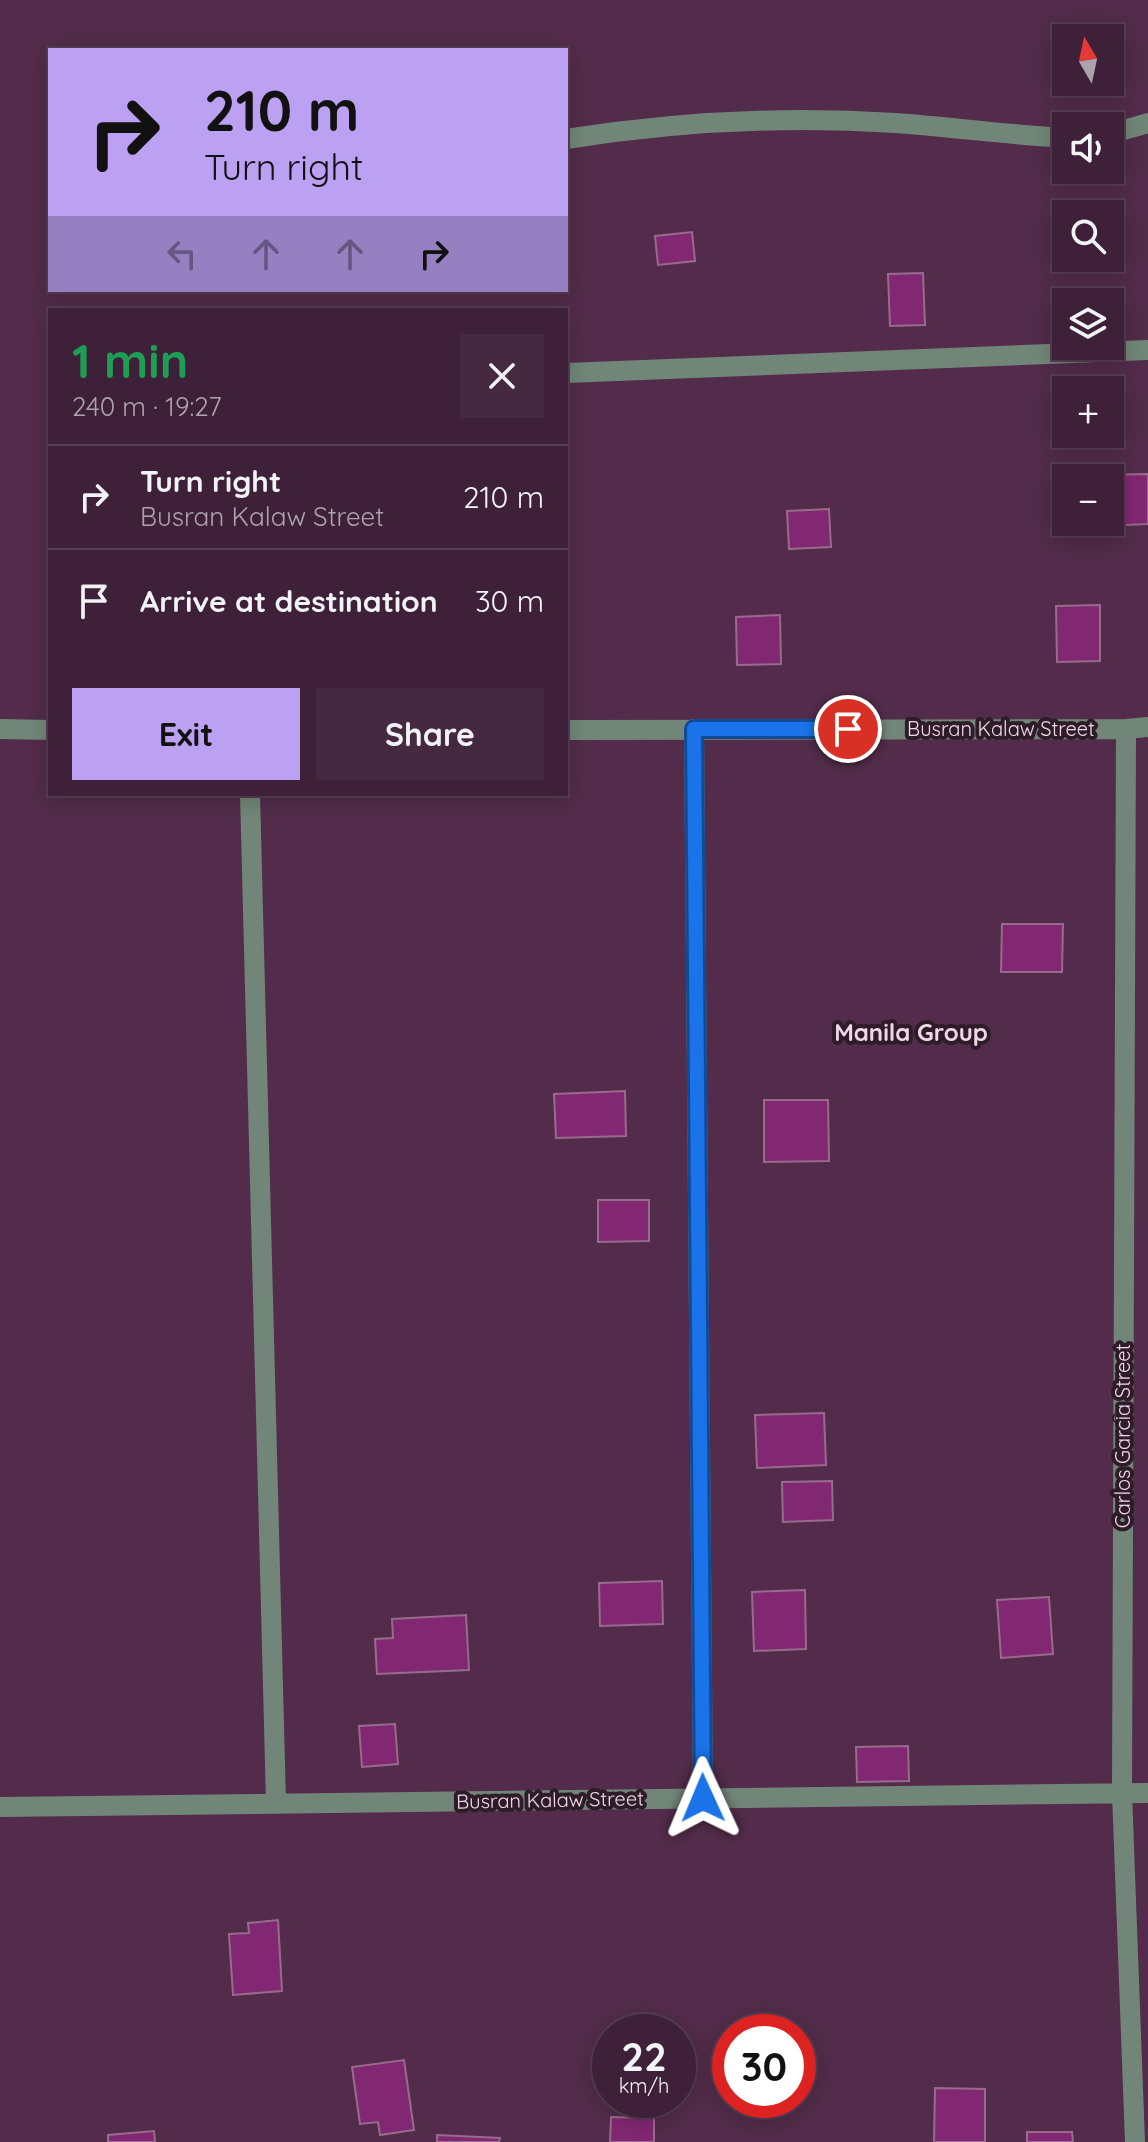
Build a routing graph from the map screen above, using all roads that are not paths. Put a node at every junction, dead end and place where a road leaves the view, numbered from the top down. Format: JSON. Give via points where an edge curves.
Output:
{"nodes":[{"id":1,"x":1148,"y":123,"type":"edge"},
{"id":2,"x":1124,"y":130,"type":"edge"},
{"id":3,"x":1052,"y":137,"type":"edge"},
{"id":4,"x":568,"y":139,"type":"edge"},
{"id":5,"x":1148,"y":350,"type":"edge"},
{"id":6,"x":568,"y":373,"type":"edge"},
{"id":7,"x":1148,"y":727,"type":"edge"},
{"id":8,"x":0,"y":729,"type":"edge"},
{"id":9,"x":694,"y":729,"type":"junction"},
{"id":10,"x":1126,"y":729,"type":"junction"},
{"id":11,"x":48,"y":730,"type":"edge"},
{"id":12,"x":568,"y":730,"type":"edge"},
{"id":13,"x":250,"y":796,"type":"edge"},
{"id":14,"x":1122,"y":1793,"type":"junction"},
{"id":15,"x":1148,"y":1793,"type":"edge"},
{"id":16,"x":703,"y":1798,"type":"junction"},
{"id":17,"x":276,"y":1803,"type":"junction"},
{"id":18,"x":0,"y":1807,"type":"edge"},
{"id":19,"x":1135,"y":2142,"type":"edge"}],
"edges":[{"from":1,"to":2,"type":"street"},
{"from":3,"to":4,"type":"street","via":[[834,121],[651,128]]},
{"from":5,"to":6,"type":"street"},
{"from":7,"to":10,"type":"street","name":"Busran Kalaw Street"},
{"from":8,"to":11,"type":"street"},
{"from":9,"to":10,"type":"street","name":"Busran Kalaw Street"},
{"from":9,"to":12,"type":"street","name":"Busran Kalaw Street"},
{"from":9,"to":16,"type":"street"},
{"from":10,"to":14,"type":"street","name":"Carlos Garcia Street"},
{"from":13,"to":17,"type":"street"},
{"from":14,"to":15,"type":"street","name":"Busran Kalaw Street"},
{"from":14,"to":16,"type":"street","name":"Busran Kalaw Street"},
{"from":14,"to":19,"type":"street","name":"Carlos Garcia Street"},
{"from":16,"to":17,"type":"street","name":"Busran Kalaw Street"},
{"from":17,"to":18,"type":"street","name":"Busran Kalaw Street"}]}
